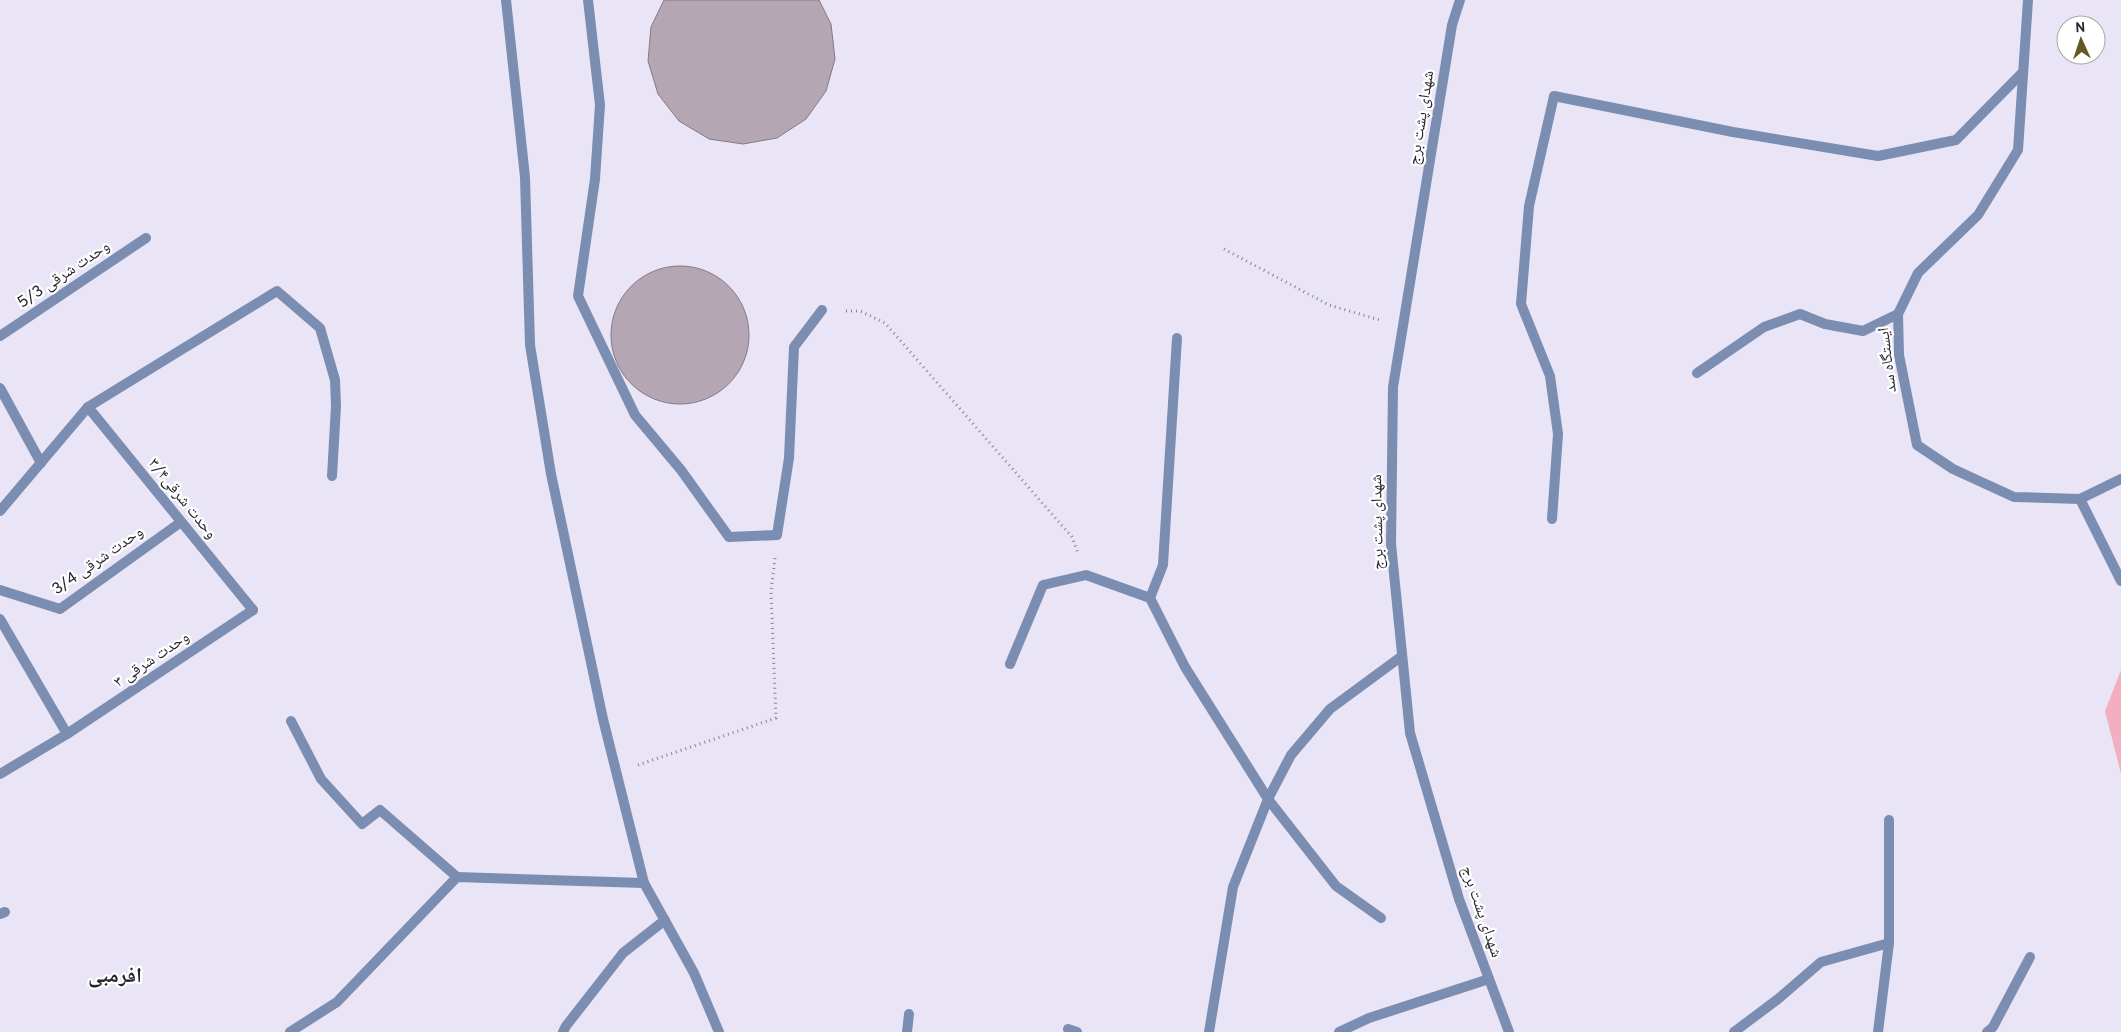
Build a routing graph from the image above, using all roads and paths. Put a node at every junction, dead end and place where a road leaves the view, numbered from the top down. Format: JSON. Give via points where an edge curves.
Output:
{"nodes":[{"id":1,"x":506,"y":0,"type":"edge"},
{"id":2,"x":588,"y":0,"type":"edge"},
{"id":3,"x":1460,"y":0,"type":"edge"},
{"id":4,"x":2028,"y":0,"type":"edge"},
{"id":5,"x":2023,"y":72,"type":"junction"},
{"id":6,"x":146,"y":238,"type":"dead end"},
{"id":7,"x":1224,"y":249,"type":"dead end"},
{"id":8,"x":822,"y":310,"type":"joint"},
{"id":9,"x":1898,"y":314,"type":"junction"},
{"id":10,"x":1402,"y":326,"type":"junction"},
{"id":11,"x":0,"y":336,"type":"edge"},
{"id":12,"x":1177,"y":338,"type":"dead end"},
{"id":13,"x":1697,"y":373,"type":"dead end"},
{"id":14,"x":0,"y":388,"type":"edge"},
{"id":15,"x":88,"y":407,"type":"junction"},
{"id":16,"x":41,"y":463,"type":"junction"},
{"id":17,"x":332,"y":476,"type":"dead end"},
{"id":18,"x":2121,"y":479,"type":"edge"},
{"id":19,"x":2080,"y":499,"type":"junction"},
{"id":20,"x":0,"y":511,"type":"edge"},
{"id":21,"x":1552,"y":518,"type":"dead end"},
{"id":22,"x":181,"y":522,"type":"junction"},
{"id":23,"x":777,"y":535,"type":"junction"},
{"id":24,"x":1086,"y":575,"type":"junction"},
{"id":25,"x":2121,"y":581,"type":"edge"},
{"id":26,"x":0,"y":590,"type":"edge"},
{"id":27,"x":1150,"y":598,"type":"junction"},
{"id":28,"x":253,"y":610,"type":"joint"},
{"id":29,"x":0,"y":619,"type":"edge"},
{"id":30,"x":1402,"y":656,"type":"junction"},
{"id":31,"x":1010,"y":664,"type":"dead end"},
{"id":32,"x":291,"y":721,"type":"dead end"},
{"id":33,"x":67,"y":734,"type":"junction"},
{"id":34,"x":617,"y":773,"type":"junction"},
{"id":35,"x":0,"y":774,"type":"edge"},
{"id":36,"x":1268,"y":800,"type":"junction"},
{"id":37,"x":1889,"y":820,"type":"dead end"},
{"id":38,"x":458,"y":877,"type":"junction"},
{"id":39,"x":644,"y":883,"type":"junction"},
{"id":40,"x":1381,"y":918,"type":"dead end"},
{"id":41,"x":665,"y":920,"type":"junction"},
{"id":42,"x":1889,"y":943,"type":"junction"},
{"id":43,"x":2030,"y":957,"type":"dead end"},
{"id":44,"x":1489,"y":978,"type":"junction"},
{"id":45,"x":909,"y":1014,"type":"dead end"},
{"id":46,"x":290,"y":1032,"type":"edge"},
{"id":47,"x":563,"y":1032,"type":"edge"},
{"id":48,"x":719,"y":1032,"type":"edge"},
{"id":49,"x":907,"y":1032,"type":"edge"},
{"id":50,"x":1209,"y":1032,"type":"edge"},
{"id":51,"x":1339,"y":1032,"type":"edge"},
{"id":52,"x":1509,"y":1032,"type":"edge"},
{"id":53,"x":1734,"y":1032,"type":"edge"},
{"id":54,"x":1878,"y":1032,"type":"edge"},
{"id":55,"x":1987,"y":1032,"type":"edge"}],
"edges":[{"from":1,"to":34,"type":"street","via":[[525,177],[530,345],[551,474]]},
{"from":2,"to":23,"type":"street","via":[[600,104],[595,179],[578,296],[635,415],[681,470],[729,536]]},
{"from":3,"to":10,"type":"street","name":"شهدای پشت برج","via":[[1452,25]]},
{"from":4,"to":5,"type":"street","name":"ایستگاه سد"},
{"from":5,"to":9,"type":"street","name":"ایستگاه سد","via":[[2018,150],[1978,215],[1918,273]]},
{"from":5,"to":21,"type":"street","via":[[1956,140],[1878,156],[1733,132],[1554,96],[1529,206],[1521,304],[1550,376],[1558,434]]},
{"from":6,"to":11,"type":"street","name":"وحدت شرقی 5/3"},
{"from":7,"to":10,"type":"path","via":[[1329,305]]},
{"from":8,"to":23,"type":"street","via":[[794,347],[789,458]]},
{"from":8,"to":24,"type":"path","via":[[860,312],[885,323],[1072,537]]},
{"from":9,"to":13,"type":"street","via":[[1864,331],[1825,324],[1800,314],[1764,327]]},
{"from":9,"to":19,"type":"street","name":"ایستگاه سد","via":[[1899,355],[1917,445],[1953,469],[2014,497]]},
{"from":10,"to":30,"type":"street","name":"شهدای پشت برج","via":[[1393,387],[1391,544]]},
{"from":12,"to":27,"type":"street","via":[[1163,565]]},
{"from":14,"to":16,"type":"street"},
{"from":15,"to":16,"type":"street"},
{"from":15,"to":17,"type":"street","via":[[277,291],[320,328],[335,380]]},
{"from":15,"to":22,"type":"street","name":"وحدت شرقی۳/۴"},
{"from":16,"to":20,"type":"street"},
{"from":18,"to":19,"type":"street","name":"ایستگاه سد"},
{"from":19,"to":25,"type":"street"},
{"from":22,"to":26,"type":"street","name":"وحدت شرقی 3/4","via":[[60,609]]},
{"from":22,"to":28,"type":"street","name":"وحدت شرقی۳/۴"},
{"from":23,"to":34,"type":"path","via":[[771,592],[776,718]]},
{"from":24,"to":27,"type":"street"},
{"from":24,"to":31,"type":"street","via":[[1043,585]]},
{"from":27,"to":36,"type":"street","via":[[1185,667]]},
{"from":28,"to":33,"type":"street","name":"وحدت شرقی ۳"},
{"from":29,"to":33,"type":"street"},
{"from":30,"to":36,"type":"street","via":[[1330,710],[1291,755]]},
{"from":30,"to":44,"type":"street","name":"شهدای پشت برج","via":[[1410,733],[1459,899]]},
{"from":32,"to":38,"type":"street","via":[[321,778],[362,824],[380,810]]},
{"from":33,"to":35,"type":"street","name":"وحدت شرقی ۳"},
{"from":34,"to":39,"type":"street"},
{"from":36,"to":40,"type":"street","via":[[1336,886]]},
{"from":36,"to":50,"type":"street","via":[[1233,887]]},
{"from":37,"to":42,"type":"street"},
{"from":38,"to":39,"type":"street"},
{"from":38,"to":46,"type":"street","via":[[337,1002]]},
{"from":39,"to":41,"type":"street"},
{"from":41,"to":47,"type":"street","via":[[623,953]]},
{"from":41,"to":48,"type":"street","via":[[694,973]]},
{"from":42,"to":53,"type":"street","via":[[1821,962]]},
{"from":42,"to":54,"type":"street"},
{"from":43,"to":55,"type":"street","via":[[1993,1027]]},
{"from":44,"to":51,"type":"street","via":[[1369,1018]]},
{"from":44,"to":52,"type":"street","name":"شهدای پشت برج"},
{"from":45,"to":49,"type":"street"}]}
